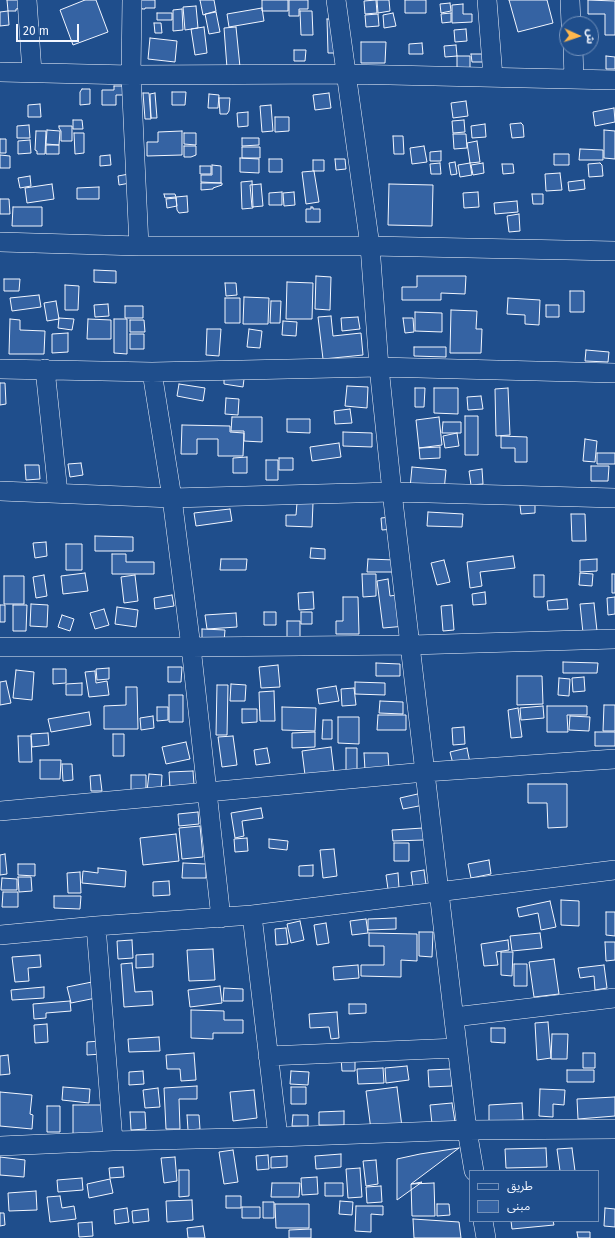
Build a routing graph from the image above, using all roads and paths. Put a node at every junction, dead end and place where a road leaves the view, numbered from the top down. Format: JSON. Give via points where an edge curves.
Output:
{"nodes":[{"id":1,"x":27,"y":0,"type":"edge"},
{"id":2,"x":132,"y":0,"type":"edge"},
{"id":3,"x":336,"y":0,"type":"edge"},
{"id":4,"x":487,"y":0,"type":"edge"},
{"id":5,"x":570,"y":0,"type":"edge"},
{"id":6,"x":571,"y":16,"type":"edge"},
{"id":7,"x":573,"y":56,"type":"edge"},
{"id":8,"x":0,"y":72,"type":"edge"},
{"id":9,"x":32,"y":72,"type":"junction"},
{"id":10,"x":346,"y":74,"type":"junction"},
{"id":11,"x":131,"y":75,"type":"junction"},
{"id":12,"x":493,"y":77,"type":"junction"},
{"id":13,"x":574,"y":79,"type":"junction"},
{"id":14,"x":615,"y":80,"type":"edge"},
{"id":15,"x":0,"y":242,"type":"edge"},
{"id":16,"x":139,"y":246,"type":"junction"},
{"id":17,"x":370,"y":246,"type":"junction"},
{"id":18,"x":615,"y":251,"type":"edge"},
{"id":19,"x":380,"y":367,"type":"junction"},
{"id":20,"x":0,"y":369,"type":"edge"},
{"id":21,"x":45,"y":369,"type":"junction"},
{"id":22,"x":152,"y":372,"type":"junction"},
{"id":23,"x":615,"y":373,"type":"edge"},
{"id":24,"x":0,"y":491,"type":"edge"},
{"id":25,"x":392,"y":492,"type":"junction"},
{"id":26,"x":58,"y":493,"type":"junction"},
{"id":27,"x":172,"y":498,"type":"junction"},
{"id":28,"x":615,"y":498,"type":"edge"},
{"id":29,"x":615,"y":639,"type":"edge"},
{"id":30,"x":411,"y":645,"type":"junction"},
{"id":31,"x":0,"y":647,"type":"edge"},
{"id":32,"x":191,"y":647,"type":"junction"},
{"id":33,"x":615,"y":759,"type":"edge"},
{"id":34,"x":425,"y":772,"type":"junction"},
{"id":35,"x":207,"y":792,"type":"junction"},
{"id":36,"x":0,"y":811,"type":"edge"},
{"id":37,"x":615,"y":870,"type":"edge"},
{"id":38,"x":440,"y":891,"type":"junction"},
{"id":39,"x":252,"y":915,"type":"junction"},
{"id":40,"x":221,"y":918,"type":"junction"},
{"id":41,"x":96,"y":926,"type":"junction"},
{"id":42,"x":0,"y":935,"type":"edge"},
{"id":43,"x":615,"y":998,"type":"edge"},
{"id":44,"x":454,"y":1017,"type":"junction"},
{"id":45,"x":457,"y":1048,"type":"junction"},
{"id":46,"x":268,"y":1056,"type":"junction"},
{"id":47,"x":615,"y":1129,"type":"edge"},
{"id":48,"x":467,"y":1130,"type":"junction"},
{"id":49,"x":278,"y":1137,"type":"junction"},
{"id":50,"x":113,"y":1140,"type":"junction"},
{"id":51,"x":0,"y":1146,"type":"edge"},
{"id":52,"x":474,"y":1170,"type":"edge"},
{"id":53,"x":483,"y":1222,"type":"edge"},
{"id":54,"x":486,"y":1238,"type":"edge"}],
"edges":[{"from":1,"to":9,"type":"street"},
{"from":2,"to":11,"type":"street"},
{"from":3,"to":10,"type":"street"},
{"from":4,"to":12,"type":"street"},
{"from":5,"to":6,"type":"street"},
{"from":7,"to":13,"type":"street"},
{"from":8,"to":9,"type":"street"},
{"from":9,"to":11,"type":"street"},
{"from":10,"to":11,"type":"street"},
{"from":10,"to":12,"type":"street"},
{"from":10,"to":17,"type":"street"},
{"from":11,"to":16,"type":"street"},
{"from":12,"to":13,"type":"street"},
{"from":13,"to":14,"type":"street"},
{"from":15,"to":16,"type":"street"},
{"from":16,"to":17,"type":"street"},
{"from":17,"to":18,"type":"street"},
{"from":17,"to":19,"type":"street"},
{"from":19,"to":22,"type":"street"},
{"from":19,"to":23,"type":"street"},
{"from":19,"to":25,"type":"street"},
{"from":20,"to":21,"type":"street"},
{"from":21,"to":22,"type":"street"},
{"from":21,"to":26,"type":"street"},
{"from":22,"to":27,"type":"street"},
{"from":24,"to":26,"type":"street"},
{"from":25,"to":27,"type":"street"},
{"from":25,"to":28,"type":"street"},
{"from":25,"to":30,"type":"street"},
{"from":26,"to":27,"type":"street"},
{"from":27,"to":32,"type":"street"},
{"from":29,"to":30,"type":"street"},
{"from":30,"to":32,"type":"street"},
{"from":30,"to":34,"type":"street"},
{"from":31,"to":32,"type":"street"},
{"from":32,"to":35,"type":"street"},
{"from":33,"to":34,"type":"street"},
{"from":34,"to":35,"type":"street"},
{"from":34,"to":38,"type":"street"},
{"from":35,"to":36,"type":"street"},
{"from":35,"to":40,"type":"street"},
{"from":37,"to":38,"type":"street"},
{"from":38,"to":39,"type":"street"},
{"from":38,"to":44,"type":"street"},
{"from":39,"to":40,"type":"street"},
{"from":39,"to":46,"type":"street"},
{"from":40,"to":41,"type":"street"},
{"from":41,"to":42,"type":"street"},
{"from":41,"to":50,"type":"street"},
{"from":43,"to":44,"type":"street"},
{"from":44,"to":45,"type":"street"},
{"from":45,"to":46,"type":"street"},
{"from":45,"to":48,"type":"street"},
{"from":46,"to":49,"type":"street"},
{"from":47,"to":48,"type":"street"},
{"from":48,"to":49,"type":"street"},
{"from":48,"to":52,"type":"street"},
{"from":49,"to":50,"type":"street"},
{"from":50,"to":51,"type":"street"},
{"from":53,"to":54,"type":"street"}]}
